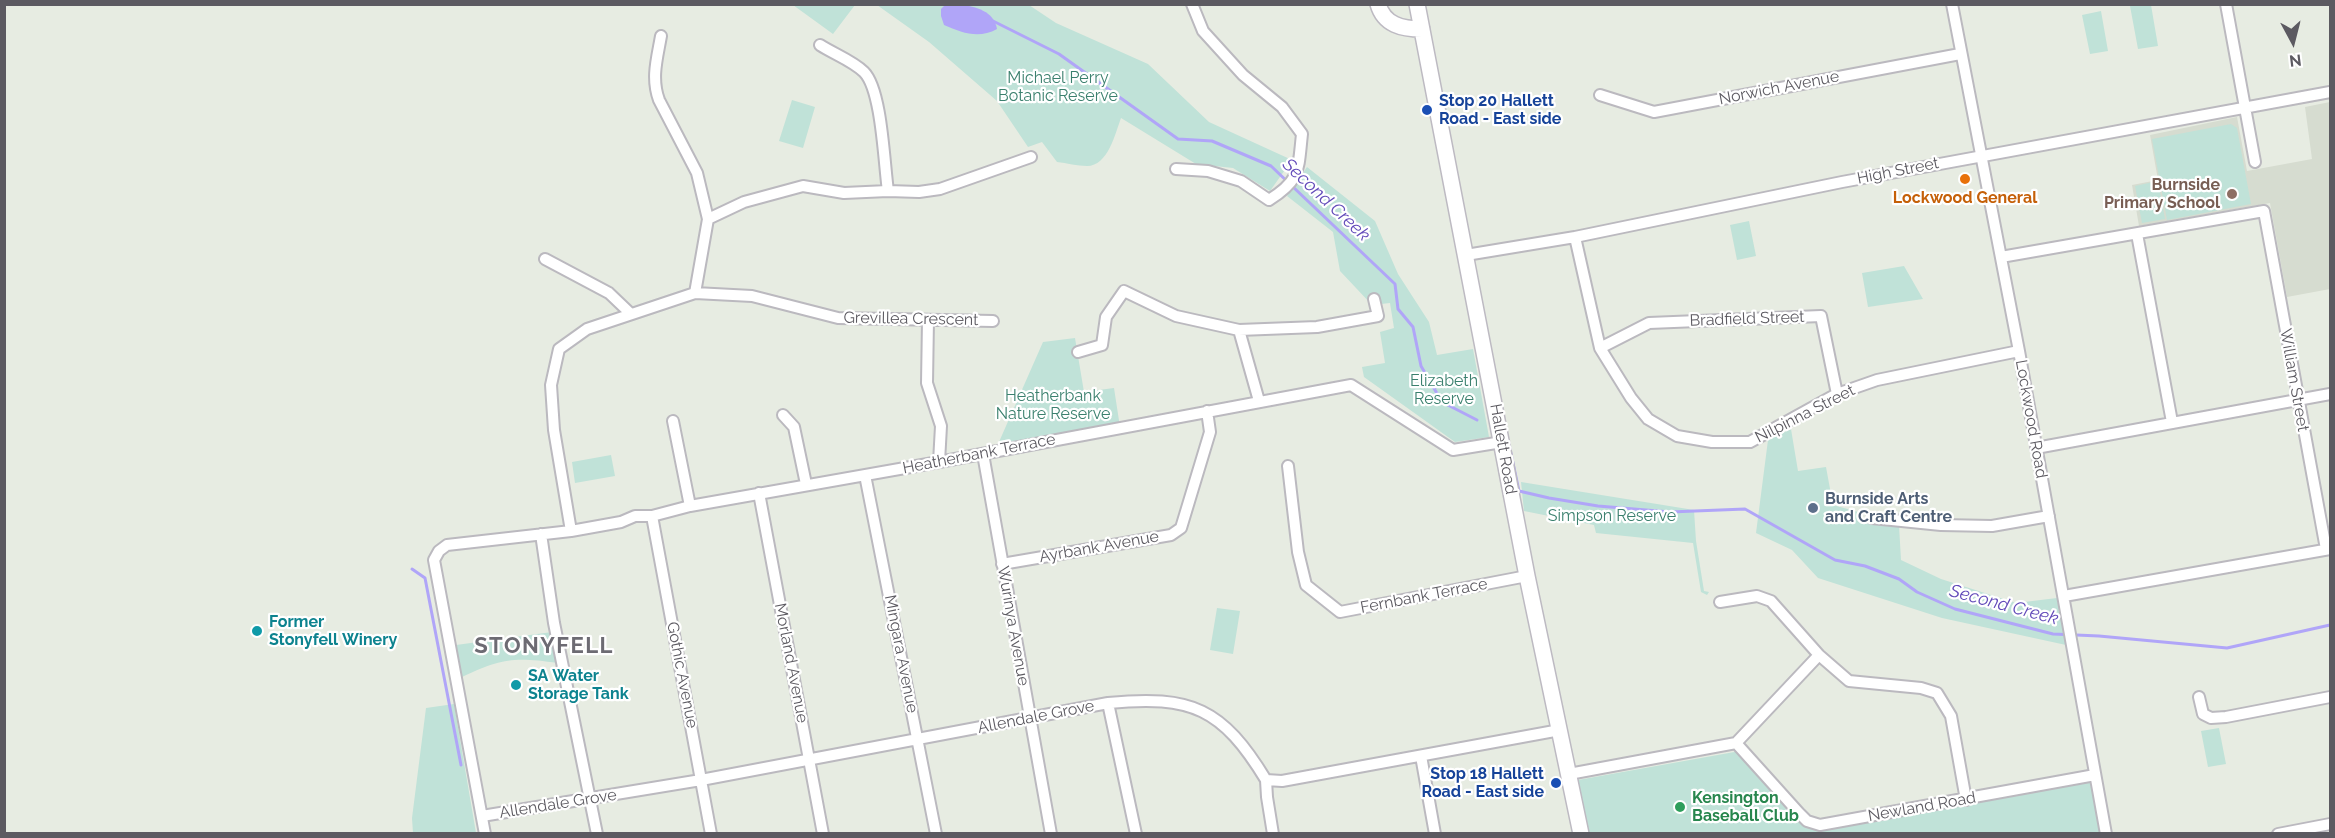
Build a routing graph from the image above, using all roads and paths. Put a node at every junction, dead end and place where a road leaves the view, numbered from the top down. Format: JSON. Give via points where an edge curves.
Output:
{"nodes":[{"id":1,"x":1192,"y":4,"type":"edge"},
{"id":2,"x":1378,"y":4,"type":"edge"},
{"id":3,"x":1417,"y":4,"type":"edge"},
{"id":4,"x":1952,"y":4,"type":"edge"},
{"id":5,"x":2226,"y":4,"type":"edge"},
{"id":6,"x":1422,"y":29,"type":"junction"},
{"id":7,"x":661,"y":36,"type":"dead end"},
{"id":8,"x":820,"y":45,"type":"dead end"},
{"id":9,"x":1960,"y":54,"type":"junction"},
{"id":10,"x":2331,"y":92,"type":"edge"},
{"id":11,"x":1600,"y":95,"type":"dead end"},
{"id":12,"x":2244,"y":108,"type":"junction"},
{"id":13,"x":1980,"y":156,"type":"junction"},
{"id":14,"x":1031,"y":157,"type":"dead end"},
{"id":15,"x":2255,"y":162,"type":"dead end"},
{"id":16,"x":1176,"y":169,"type":"dead end"},
{"id":17,"x":888,"y":191,"type":"junction"},
{"id":18,"x":708,"y":219,"type":"junction"},
{"id":19,"x":2137,"y":234,"type":"junction"},
{"id":20,"x":1575,"y":237,"type":"junction"},
{"id":21,"x":1466,"y":255,"type":"junction"},
{"id":22,"x":2001,"y":257,"type":"junction"},
{"id":23,"x":545,"y":258,"type":"dead end"},
{"id":24,"x":695,"y":293,"type":"junction"},
{"id":25,"x":1374,"y":299,"type":"dead end"},
{"id":26,"x":631,"y":314,"type":"junction"},
{"id":27,"x":928,"y":320,"type":"junction"},
{"id":28,"x":993,"y":321,"type":"dead end"},
{"id":29,"x":1239,"y":330,"type":"junction"},
{"id":30,"x":1600,"y":348,"type":"junction"},
{"id":31,"x":1078,"y":351,"type":"dead end"},
{"id":32,"x":2019,"y":351,"type":"junction"},
{"id":33,"x":1837,"y":394,"type":"junction"},
{"id":34,"x":2331,"y":394,"type":"edge"},
{"id":35,"x":2298,"y":400,"type":"junction"},
{"id":36,"x":1259,"y":401,"type":"junction"},
{"id":37,"x":1207,"y":411,"type":"junction"},
{"id":38,"x":783,"y":415,"type":"dead end"},
{"id":39,"x":673,"y":421,"type":"dead end"},
{"id":40,"x":2172,"y":422,"type":"junction"},
{"id":41,"x":1502,"y":442,"type":"junction"},
{"id":42,"x":2036,"y":448,"type":"junction"},
{"id":43,"x":982,"y":454,"type":"junction"},
{"id":44,"x":939,"y":462,"type":"junction"},
{"id":45,"x":1288,"y":466,"type":"dead end"},
{"id":46,"x":865,"y":475,"type":"junction"},
{"id":47,"x":806,"y":484,"type":"junction"},
{"id":48,"x":759,"y":493,"type":"junction"},
{"id":49,"x":690,"y":506,"type":"junction"},
{"id":50,"x":652,"y":516,"type":"junction"},
{"id":51,"x":2049,"y":516,"type":"junction"},
{"id":52,"x":1872,"y":518,"type":"dead end"},
{"id":53,"x":571,"y":531,"type":"junction"},
{"id":54,"x":541,"y":534,"type":"junction"},
{"id":55,"x":2328,"y":549,"type":"edge"},
{"id":56,"x":1002,"y":564,"type":"junction"},
{"id":57,"x":1527,"y":576,"type":"junction"},
{"id":58,"x":2064,"y":596,"type":"junction"},
{"id":59,"x":1720,"y":602,"type":"dead end"},
{"id":60,"x":1819,"y":655,"type":"junction"},
{"id":61,"x":2199,"y":697,"type":"dead end"},
{"id":62,"x":2331,"y":697,"type":"edge"},
{"id":63,"x":1108,"y":703,"type":"junction"},
{"id":64,"x":1030,"y":718,"type":"junction"},
{"id":65,"x":1560,"y":730,"type":"junction"},
{"id":66,"x":918,"y":739,"type":"junction"},
{"id":67,"x":1736,"y":743,"type":"junction"},
{"id":68,"x":1421,"y":756,"type":"junction"},
{"id":69,"x":809,"y":760,"type":"junction"},
{"id":70,"x":1569,"y":774,"type":"junction"},
{"id":71,"x":2095,"y":776,"type":"junction"},
{"id":72,"x":701,"y":780,"type":"junction"},
{"id":73,"x":1266,"y":780,"type":"junction"},
{"id":74,"x":590,"y":800,"type":"junction"},
{"id":75,"x":1966,"y":800,"type":"junction"},
{"id":76,"x":482,"y":816,"type":"junction"},
{"id":77,"x":2331,"y":824,"type":"edge"},
{"id":78,"x":485,"y":834,"type":"edge"},
{"id":79,"x":597,"y":834,"type":"edge"},
{"id":80,"x":711,"y":834,"type":"edge"},
{"id":81,"x":823,"y":834,"type":"edge"},
{"id":82,"x":936,"y":834,"type":"edge"},
{"id":83,"x":1051,"y":834,"type":"edge"},
{"id":84,"x":1136,"y":834,"type":"edge"},
{"id":85,"x":1273,"y":834,"type":"edge"},
{"id":86,"x":1435,"y":834,"type":"edge"},
{"id":87,"x":1581,"y":834,"type":"edge"},
{"id":88,"x":2106,"y":834,"type":"edge"},
{"id":89,"x":2278,"y":834,"type":"edge"}],
"edges":[{"from":1,"to":16,"type":"street","via":[[1203,31],[1243,75],[1282,107],[1302,134],[1293,180],[1269,200],[1241,181],[1208,171]]},
{"from":2,"to":6,"type":"main road","via":[[1388,21]]},
{"from":3,"to":6,"type":"main road","name":"Hallett Road"},
{"from":4,"to":9,"type":"street","name":"Lockwood Road"},
{"from":5,"to":12,"type":"street"},
{"from":6,"to":21,"type":"main road","name":"Hallett Road"},
{"from":7,"to":18,"type":"street","via":[[653,77],[655,88],[697,173]]},
{"from":8,"to":17,"type":"street","via":[[863,71],[872,81]]},
{"from":9,"to":11,"type":"street","name":"Norwich Avenue","via":[[1654,112]]},
{"from":9,"to":13,"type":"street","name":"Lockwood Road"},
{"from":10,"to":12,"type":"street","name":"High Street"},
{"from":12,"to":13,"type":"street","name":"High Street"},
{"from":12,"to":15,"type":"street"},
{"from":13,"to":20,"type":"street","name":"High Street"},
{"from":13,"to":22,"type":"street","name":"Lockwood Road"},
{"from":14,"to":17,"type":"street","via":[[940,189]]},
{"from":17,"to":18,"type":"street","via":[[844,193],[804,186],[744,202]]},
{"from":18,"to":24,"type":"street"},
{"from":19,"to":22,"type":"street"},
{"from":19,"to":35,"type":"street","name":"William Street","via":[[2264,211]]},
{"from":19,"to":40,"type":"street"},
{"from":20,"to":21,"type":"street","name":"High Street"},
{"from":20,"to":30,"type":"street","name":"Nilpinna Street"},
{"from":21,"to":41,"type":"main road","name":"Hallett Road"},
{"from":22,"to":32,"type":"street","name":"Lockwood Road"},
{"from":23,"to":26,"type":"street","via":[[609,293]]},
{"from":24,"to":26,"type":"street","name":"Grevillea Crescent"},
{"from":24,"to":27,"type":"street","name":"Grevillea Crescent","via":[[752,296],[838,318]]},
{"from":25,"to":29,"type":"street","via":[[1378,316],[1317,327]]},
{"from":26,"to":53,"type":"street","name":"Grevillea Crescent","via":[[587,329],[559,349],[551,385],[554,430]]},
{"from":27,"to":28,"type":"street","name":"Grevillea Crescent"},
{"from":27,"to":44,"type":"street","via":[[927,383],[941,426]]},
{"from":29,"to":31,"type":"street","via":[[1176,316],[1124,291],[1106,317],[1102,345]]},
{"from":29,"to":36,"type":"street"},
{"from":30,"to":33,"type":"street","name":"Nilpinna Street","via":[[1648,419],[1677,436],[1712,442],[1750,442]]},
{"from":30,"to":33,"type":"street","name":"Bradfield Street","via":[[1649,323],[1821,316]]},
{"from":32,"to":33,"type":"street","name":"Nilpinna Street","via":[[1877,380]]},
{"from":32,"to":42,"type":"street","name":"Lockwood Road"},
{"from":34,"to":35,"type":"street"},
{"from":35,"to":40,"type":"street"},
{"from":35,"to":55,"type":"street","name":"William Street"},
{"from":36,"to":37,"type":"street","name":"Heatherbank Terrace"},
{"from":36,"to":41,"type":"street","name":"Heatherbank Terrace","via":[[1351,385],[1453,450]]},
{"from":37,"to":43,"type":"street","name":"Heatherbank Terrace"},
{"from":37,"to":56,"type":"street","name":"Ayrbank Avenue","via":[[1210,432],[1180,528],[1171,535]]},
{"from":38,"to":47,"type":"street","via":[[794,427]]},
{"from":39,"to":49,"type":"street"},
{"from":40,"to":42,"type":"street"},
{"from":41,"to":57,"type":"main road","name":"Hallett Road"},
{"from":42,"to":51,"type":"street","name":"Lockwood Road"},
{"from":43,"to":44,"type":"street","name":"Heatherbank Terrace"},
{"from":43,"to":56,"type":"street","name":"Wurinya Avenue"},
{"from":44,"to":46,"type":"street","name":"Heatherbank Terrace"},
{"from":45,"to":57,"type":"street","name":"Fernbank Terrace","via":[[1306,585],[1340,612]]},
{"from":46,"to":47,"type":"street","name":"Heatherbank Terrace"},
{"from":46,"to":66,"type":"street","name":"Mingara Avenue"},
{"from":47,"to":48,"type":"street","name":"Heatherbank Terrace"},
{"from":48,"to":49,"type":"street","name":"Heatherbank Terrace"},
{"from":48,"to":69,"type":"street","name":"Morland Avenue"},
{"from":49,"to":50,"type":"street","name":"Heatherbank Terrace"},
{"from":50,"to":53,"type":"street","name":"Heatherbank Terrace","via":[[635,516]]},
{"from":50,"to":72,"type":"street","name":"Gothic Avenue"},
{"from":51,"to":52,"type":"street","via":[[1992,526]]},
{"from":51,"to":58,"type":"street","name":"Lockwood Road"},
{"from":53,"to":54,"type":"street","name":"Heatherbank Terrace"},
{"from":54,"to":74,"type":"street","via":[[554,623]]},
{"from":54,"to":76,"type":"street","name":"Heatherbank Terrace","via":[[447,545],[434,560]]},
{"from":55,"to":58,"type":"street"},
{"from":56,"to":64,"type":"street","name":"Wurinya Avenue"},
{"from":57,"to":65,"type":"main road","name":"Hallett Road"},
{"from":58,"to":71,"type":"street","name":"Lockwood Road"},
{"from":59,"to":60,"type":"street","via":[[1757,596],[1771,601]]},
{"from":60,"to":67,"type":"street"},
{"from":60,"to":75,"type":"street","via":[[1849,681],[1937,693],[1951,716]]},
{"from":61,"to":62,"type":"street","via":[[2203,714],[2211,718]]},
{"from":63,"to":64,"type":"street","name":"Allendale Grove"},
{"from":63,"to":73,"type":"street","name":"Allendale Grove","via":[[1145,700],[1182,704],[1210,714],[1249,752]]},
{"from":63,"to":84,"type":"street"},
{"from":64,"to":66,"type":"street","name":"Allendale Grove"},
{"from":64,"to":83,"type":"street","name":"Wurinya Avenue"},
{"from":65,"to":68,"type":"street"},
{"from":65,"to":70,"type":"main road","name":"Hallett Road"},
{"from":66,"to":69,"type":"street","name":"Allendale Grove"},
{"from":66,"to":82,"type":"street","name":"Mingara Avenue"},
{"from":67,"to":70,"type":"street"},
{"from":67,"to":75,"type":"street","name":"Newland Road","via":[[1807,821],[1820,825]]},
{"from":68,"to":73,"type":"street","via":[[1282,781]]},
{"from":68,"to":86,"type":"street"},
{"from":69,"to":72,"type":"street","name":"Allendale Grove"},
{"from":69,"to":81,"type":"street","name":"Morland Avenue"},
{"from":70,"to":87,"type":"main road","name":"Hallett Road"},
{"from":71,"to":75,"type":"street","name":"Newland Road"},
{"from":71,"to":88,"type":"street","name":"Lockwood Road"},
{"from":72,"to":74,"type":"street","name":"Allendale Grove"},
{"from":72,"to":80,"type":"street","name":"Gothic Avenue"},
{"from":73,"to":85,"type":"street"},
{"from":74,"to":76,"type":"street","name":"Allendale Grove"},
{"from":74,"to":79,"type":"street"},
{"from":76,"to":78,"type":"street"},
{"from":77,"to":89,"type":"street"}]}
